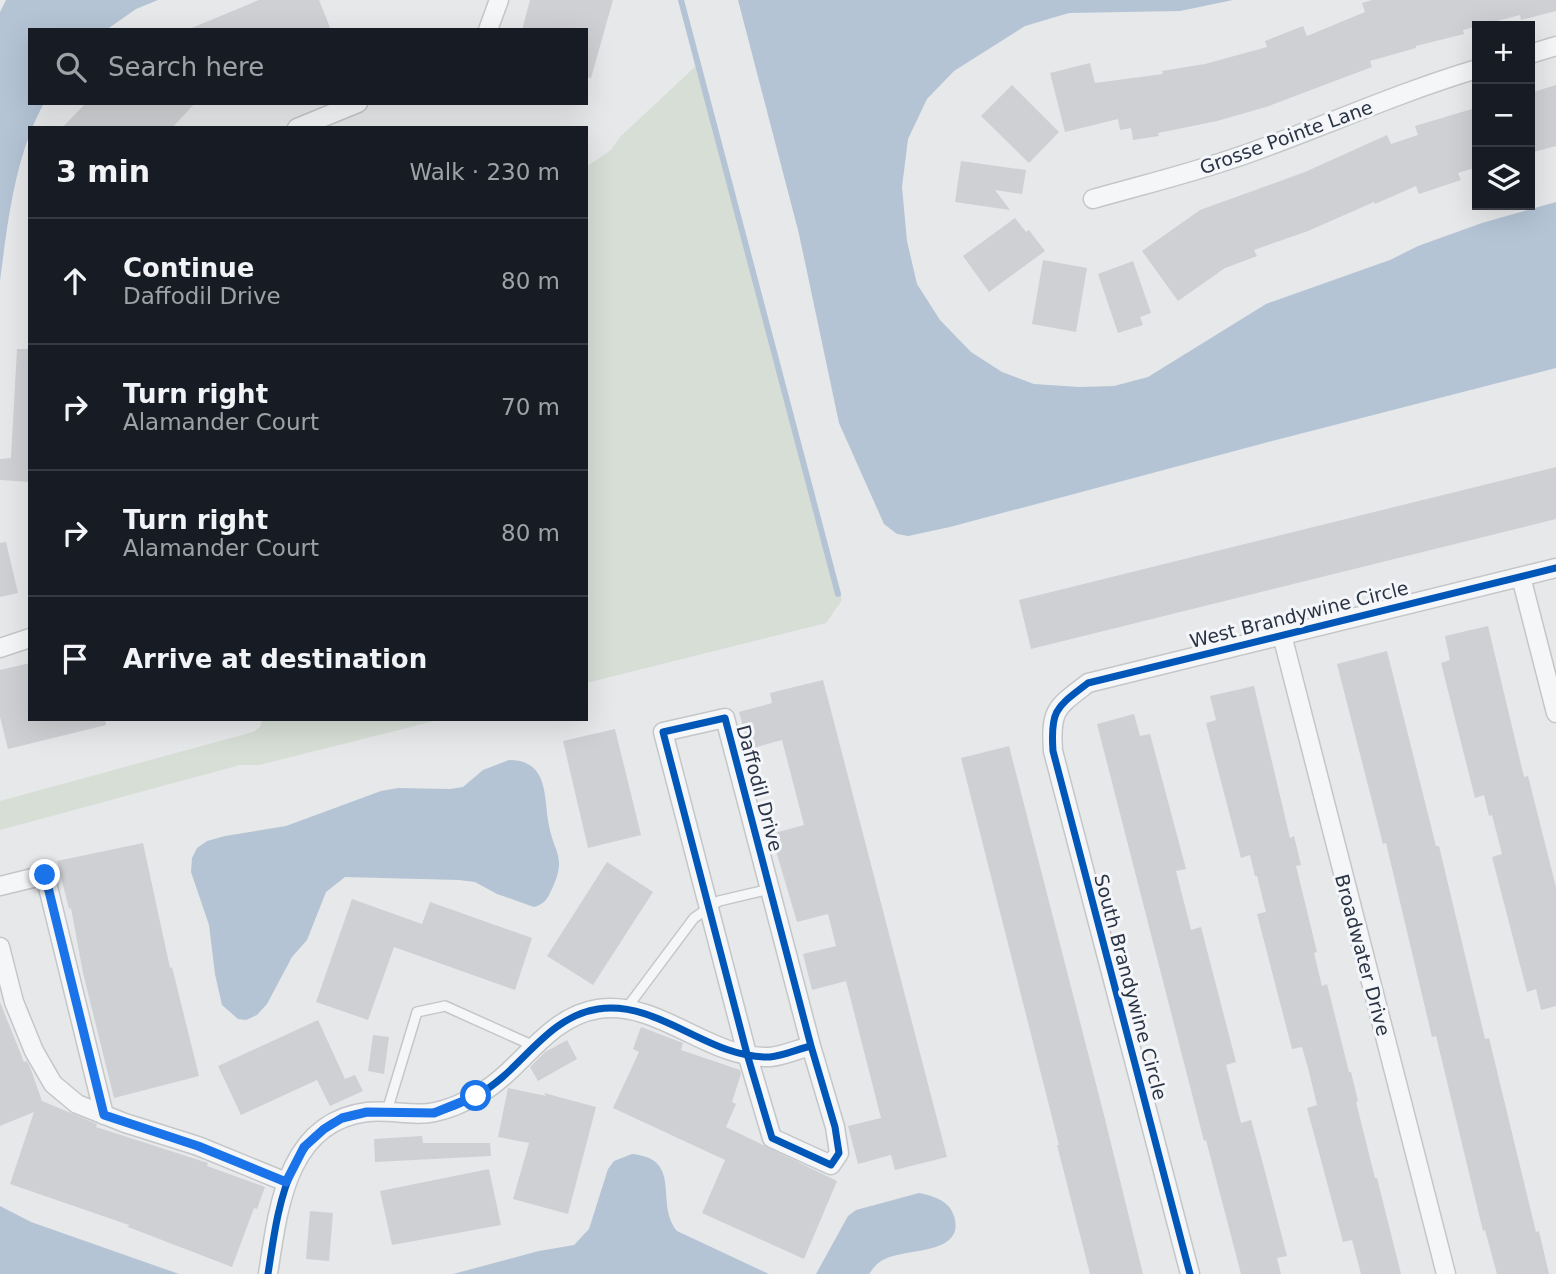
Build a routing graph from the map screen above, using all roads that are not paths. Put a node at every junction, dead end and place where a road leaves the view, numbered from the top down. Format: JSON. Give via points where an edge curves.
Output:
{"nodes":[{"id":1,"x":499,"y":0,"type":"edge"},
{"id":2,"x":489,"y":28,"type":"edge"},
{"id":3,"x":1556,"y":46,"type":"edge"},
{"id":4,"x":1535,"y":52,"type":"edge"},
{"id":5,"x":1472,"y":71,"type":"edge"},
{"id":6,"x":353,"y":105,"type":"edge"},
{"id":7,"x":302,"y":126,"type":"edge"},
{"id":8,"x":1093,"y":199,"type":"dead end"},
{"id":9,"x":1556,"y":568,"type":"edge"},
{"id":10,"x":1521,"y":577,"type":"junction"},
{"id":11,"x":1282,"y":635,"type":"junction"},
{"id":12,"x":28,"y":639,"type":"edge"},
{"id":13,"x":0,"y":648,"type":"edge"},
{"id":14,"x":1057,"y":707,"type":"joint"},
{"id":15,"x":1556,"y":713,"type":"edge"},
{"id":16,"x":0,"y":886,"type":"edge"},
{"id":17,"x":770,"y":889,"type":"junction"},
{"id":18,"x":708,"y":908,"type":"junction"},
{"id":19,"x":0,"y":947,"type":"edge"},
{"id":20,"x":626,"y":1009,"type":"junction"},
{"id":21,"x":534,"y":1046,"type":"junction"},
{"id":22,"x":811,"y":1046,"type":"junction"},
{"id":23,"x":747,"y":1054,"type":"junction"},
{"id":24,"x":387,"y":1111,"type":"junction"},
{"id":25,"x":104,"y":1115,"type":"junction"},
{"id":26,"x":286,"y":1182,"type":"junction"},
{"id":27,"x":268,"y":1274,"type":"edge"},
{"id":28,"x":1190,"y":1274,"type":"edge"},
{"id":29,"x":1446,"y":1274,"type":"edge"}],
"edges":[{"from":1,"to":2,"type":"street"},
{"from":3,"to":4,"type":"street"},
{"from":5,"to":8,"type":"street","name":"Grosse Pointe Lane","via":[[1219,163]]},
{"from":6,"to":7,"type":"street"},
{"from":9,"to":10,"type":"street","name":"West Brandywine Circle"},
{"from":10,"to":11,"type":"street","name":"West Brandywine Circle"},
{"from":10,"to":15,"type":"street"},
{"from":11,"to":14,"type":"street","name":"West Brandywine Circle","via":[[1088,683]]},
{"from":11,"to":29,"type":"street","name":"Broadwater Drive"},
{"from":12,"to":13,"type":"street"},
{"from":14,"to":28,"type":"street","name":"South Brandywine Circle","via":[[1051,729],[1053,751]]},
{"from":16,"to":25,"type":"street","via":[[45,875]]},
{"from":17,"to":18,"type":"lane"},
{"from":17,"to":18,"type":"street","name":"Daffodil Drive","via":[[725,718],[663,732]]},
{"from":17,"to":22,"type":"street","name":"Daffodil Drive"},
{"from":18,"to":20,"type":"lane","via":[[694,918]]},
{"from":18,"to":23,"type":"street","name":"Daffodil Drive"},
{"from":19,"to":25,"type":"street","via":[[14,1002],[53,1084],[77,1104]]},
{"from":20,"to":21,"type":"street","via":[[597,1009],[570,1019]]},
{"from":20,"to":23,"type":"street"},
{"from":21,"to":24,"type":"street","via":[[497,1084],[476,1096],[434,1113]]},
{"from":21,"to":24,"type":"lane","via":[[445,1006],[417,1012]]},
{"from":22,"to":23,"type":"street","via":[[770,1057]]},
{"from":22,"to":23,"type":"street","name":"Daffodil Drive","via":[[837,1140],[839,1153],[831,1165],[772,1138]]},
{"from":24,"to":26,"type":"street","via":[[342,1118],[324,1129],[304,1147]]},
{"from":25,"to":26,"type":"street"},
{"from":26,"to":27,"type":"street"}]}
